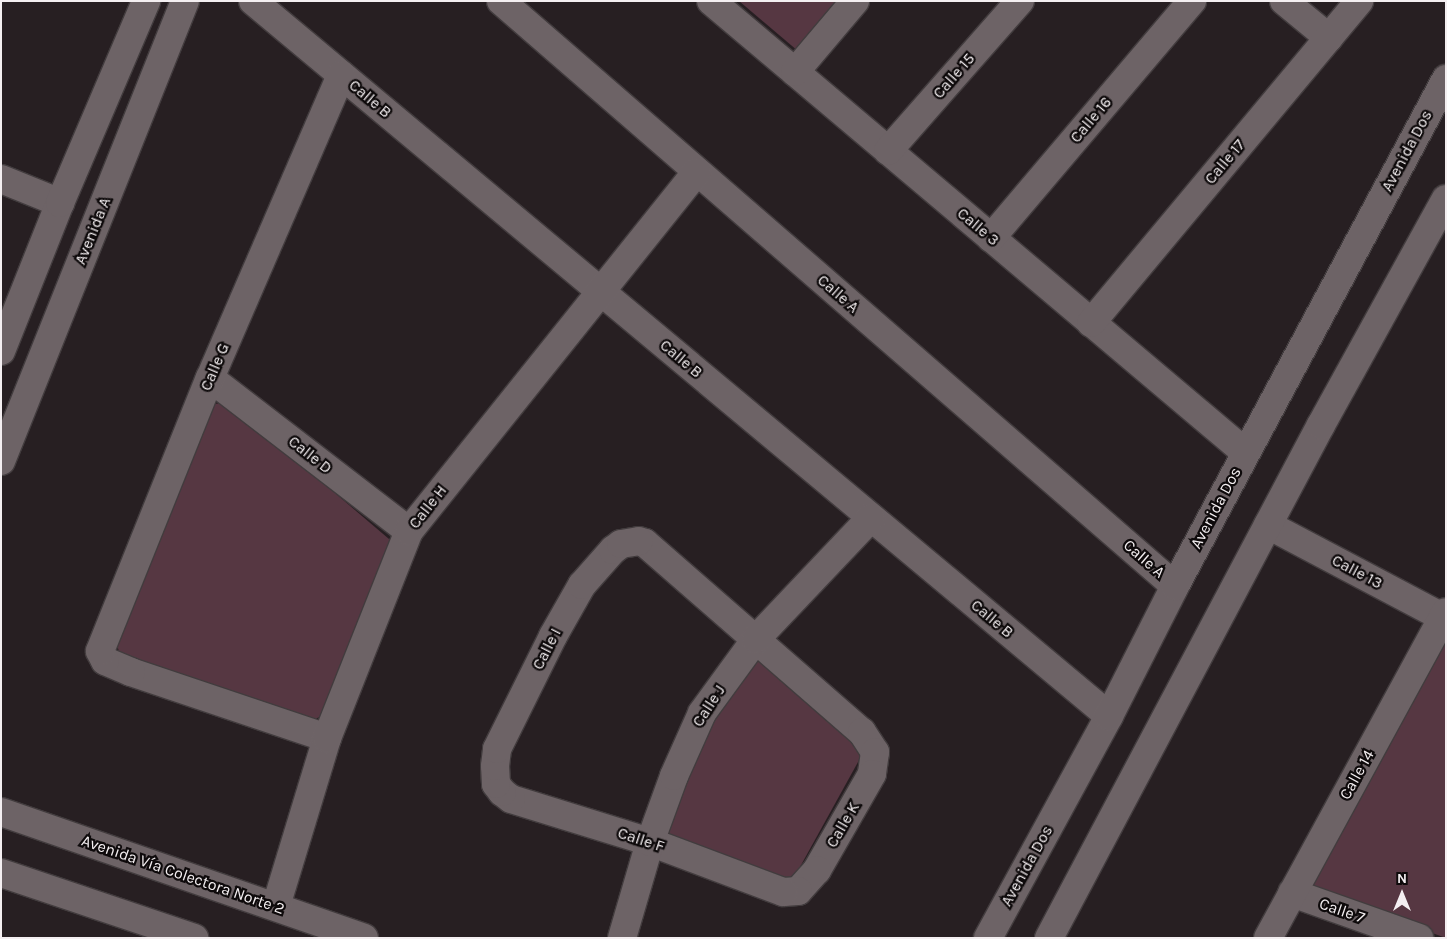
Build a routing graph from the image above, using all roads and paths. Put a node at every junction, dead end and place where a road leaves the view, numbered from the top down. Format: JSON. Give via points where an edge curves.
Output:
{"nodes":[{"id":1,"x":146,"y":1,"type":"edge"},
{"id":2,"x":185,"y":1,"type":"edge"},
{"id":3,"x":253,"y":1,"type":"edge"},
{"id":4,"x":501,"y":1,"type":"edge"},
{"id":5,"x":710,"y":1,"type":"edge"},
{"id":6,"x":855,"y":1,"type":"edge"},
{"id":7,"x":1020,"y":1,"type":"edge"},
{"id":8,"x":1192,"y":1,"type":"edge"},
{"id":9,"x":1284,"y":1,"type":"edge"},
{"id":10,"x":1359,"y":1,"type":"edge"},
{"id":11,"x":1328,"y":38,"type":"junction"},
{"id":12,"x":795,"y":72,"type":"junction"},
{"id":13,"x":341,"y":75,"type":"junction"},
{"id":14,"x":1446,"y":79,"type":"edge"},
{"id":15,"x":888,"y":151,"type":"junction"},
{"id":16,"x":697,"y":172,"type":"junction"},
{"id":17,"x":1,"y":179,"type":"edge"},
{"id":18,"x":1446,"y":199,"type":"edge"},
{"id":19,"x":60,"y":203,"type":"junction"},
{"id":20,"x":991,"y":238,"type":"junction"},
{"id":21,"x":600,"y":291,"type":"junction"},
{"id":22,"x":1092,"y":323,"type":"junction"},
{"id":23,"x":1,"y":351,"type":"edge"},
{"id":24,"x":210,"y":378,"type":"junction"},
{"id":25,"x":1246,"y":453,"type":"junction"},
{"id":26,"x":1,"y":461,"type":"edge"},
{"id":27,"x":871,"y":518,"type":"junction"},
{"id":28,"x":1268,"y":525,"type":"junction"},
{"id":29,"x":409,"y":531,"type":"junction"},
{"id":30,"x":1175,"y":586,"type":"junction"},
{"id":31,"x":1445,"y":616,"type":"edge"},
{"id":32,"x":756,"y":639,"type":"junction"},
{"id":33,"x":1109,"y":716,"type":"junction"},
{"id":34,"x":327,"y":738,"type":"junction"},
{"id":35,"x":495,"y":776,"type":"joint"},
{"id":36,"x":1,"y":812,"type":"edge"},
{"id":37,"x":650,"y":842,"type":"junction"},
{"id":38,"x":1,"y":873,"type":"edge"},
{"id":39,"x":798,"y":891,"type":"joint"},
{"id":40,"x":1292,"y":894,"type":"junction"},
{"id":41,"x":276,"y":906,"type":"junction"},
{"id":42,"x":194,"y":938,"type":"edge"},
{"id":43,"x":364,"y":938,"type":"edge"},
{"id":44,"x":622,"y":938,"type":"edge"},
{"id":45,"x":988,"y":938,"type":"edge"},
{"id":46,"x":1049,"y":938,"type":"edge"},
{"id":47,"x":1268,"y":938,"type":"edge"},
{"id":48,"x":1419,"y":938,"type":"edge"}],
"edges":[{"from":1,"to":19,"type":"street"},
{"from":2,"to":26,"type":"street","name":"Avenida A"},
{"from":3,"to":13,"type":"street","name":"Calle B"},
{"from":4,"to":16,"type":"street","name":"Calle A"},
{"from":5,"to":12,"type":"street","name":"Calle 3"},
{"from":6,"to":12,"type":"street"},
{"from":7,"to":15,"type":"street","name":"Calle 15"},
{"from":8,"to":20,"type":"street","name":"Calle 16"},
{"from":9,"to":11,"type":"street"},
{"from":10,"to":11,"type":"street","name":"Calle 17"},
{"from":11,"to":22,"type":"street","name":"Calle 17"},
{"from":12,"to":15,"type":"street","name":"Calle 3"},
{"from":13,"to":21,"type":"street","name":"Calle B"},
{"from":13,"to":24,"type":"street","name":"Calle G"},
{"from":14,"to":25,"type":"street","name":"Avenida Dos"},
{"from":15,"to":20,"type":"street","name":"Calle 3"},
{"from":16,"to":21,"type":"street","name":"Calle H"},
{"from":16,"to":30,"type":"street","name":"Calle A"},
{"from":17,"to":19,"type":"street"},
{"from":18,"to":28,"type":"street"},
{"from":19,"to":23,"type":"street"},
{"from":20,"to":22,"type":"street","name":"Calle 3"},
{"from":21,"to":27,"type":"street","name":"Calle B"},
{"from":21,"to":29,"type":"street","name":"Calle H"},
{"from":22,"to":25,"type":"street","name":"Calle 3"},
{"from":24,"to":29,"type":"street","name":"Calle D"},
{"from":24,"to":34,"type":"street","name":"Calle G","via":[[100,651],[106,662],[131,672]]},
{"from":25,"to":30,"type":"street","name":"Avenida Dos"},
{"from":27,"to":32,"type":"street","name":"Calle J"},
{"from":27,"to":33,"type":"street","name":"Calle B"},
{"from":28,"to":31,"type":"street","name":"Calle 13"},
{"from":28,"to":46,"type":"street"},
{"from":29,"to":34,"type":"street","name":"Calle H"},
{"from":30,"to":33,"type":"street","name":"Avenida Dos"},
{"from":31,"to":40,"type":"street","name":"Calle 14"},
{"from":32,"to":35,"type":"street","name":"Calle I","via":[[645,543],[629,542],[612,550],[582,585],[553,636],[497,749]]},
{"from":32,"to":37,"type":"street","name":"Calle J","via":[[702,713]]},
{"from":32,"to":39,"type":"street","name":"Calle K","via":[[862,732],[875,752],[872,774],[817,870]]},
{"from":33,"to":45,"type":"street","name":"Avenida Dos"},
{"from":34,"to":41,"type":"street","name":"Calle H"},
{"from":35,"to":37,"type":"street","name":"Calle F","via":[[499,788],[511,799]]},
{"from":36,"to":41,"type":"street","name":"Avenida Vía Colectora Norte 2"},
{"from":37,"to":39,"type":"street","name":"Calle F","via":[[783,892]]},
{"from":37,"to":44,"type":"street","name":"Calle J"},
{"from":38,"to":42,"type":"street"},
{"from":40,"to":47,"type":"street","name":"Calle 14"},
{"from":40,"to":48,"type":"street","name":"Calle 7"},
{"from":41,"to":43,"type":"street","name":"Avenida Vía Colectora Norte 2"}]}
